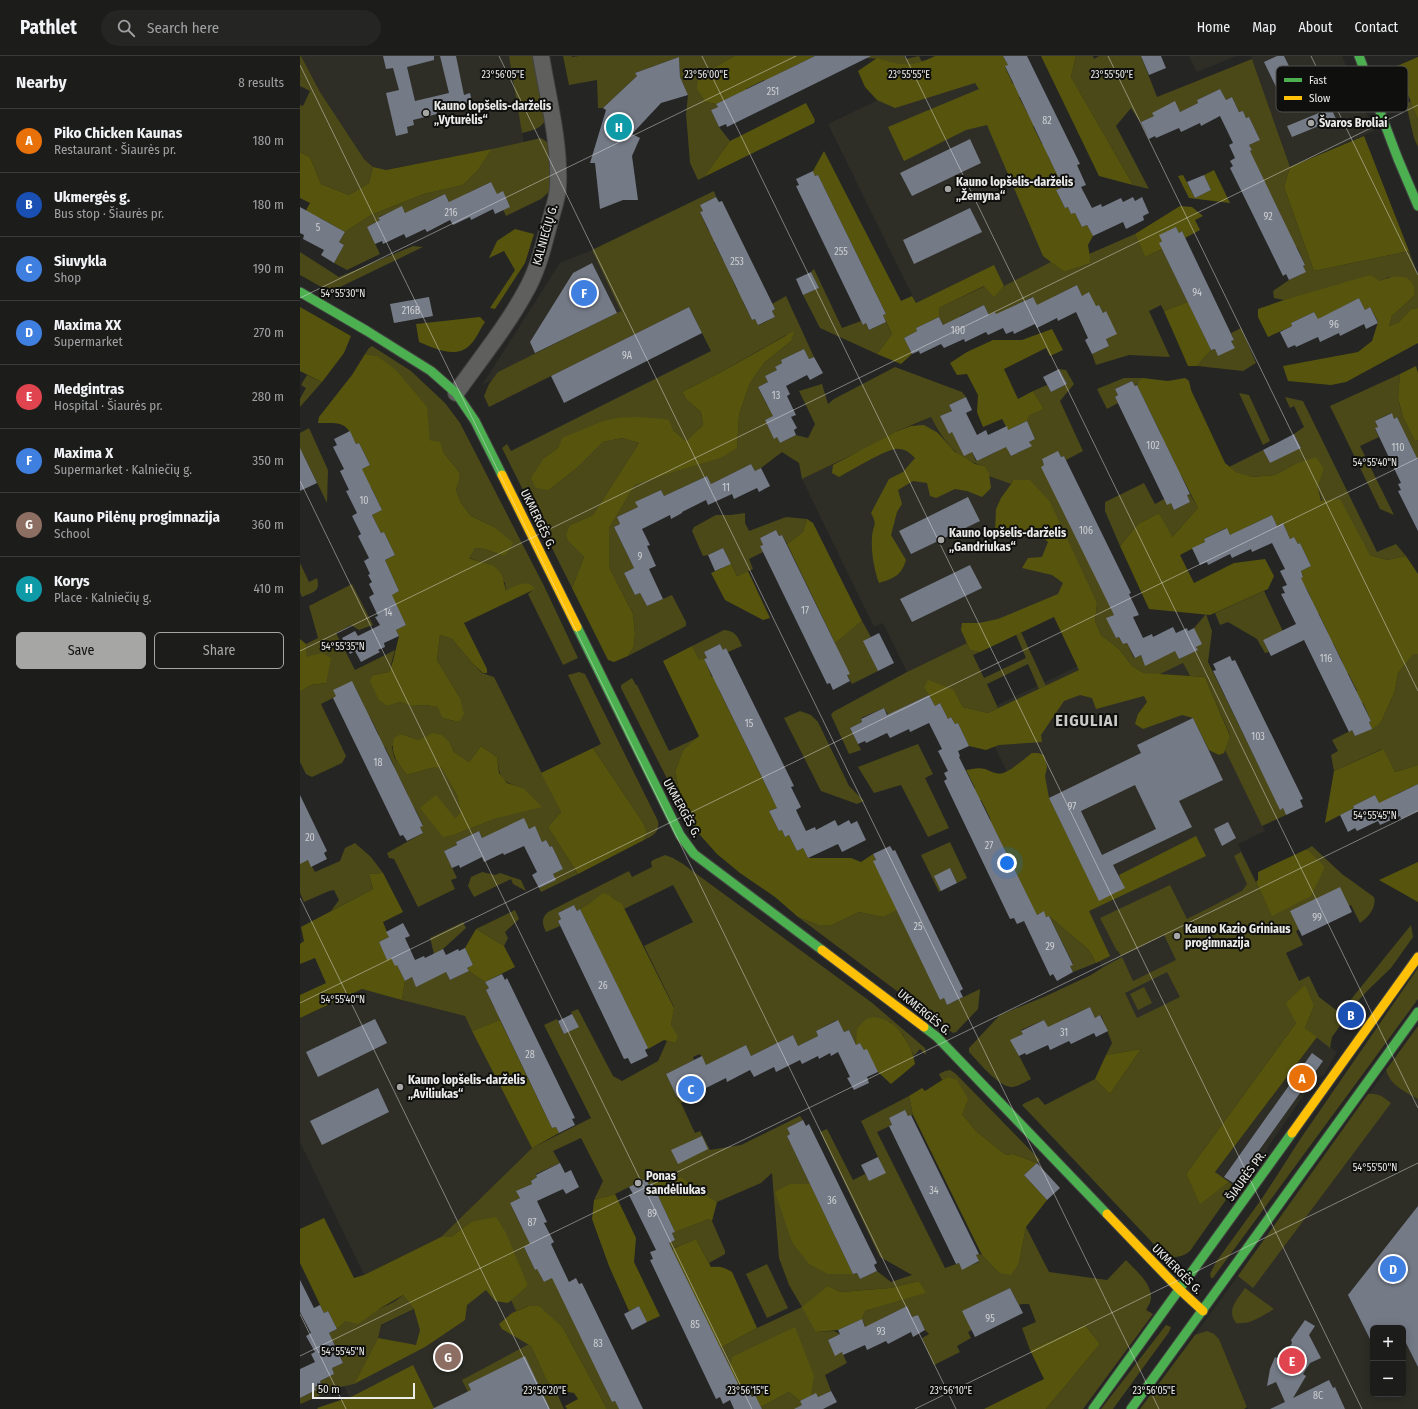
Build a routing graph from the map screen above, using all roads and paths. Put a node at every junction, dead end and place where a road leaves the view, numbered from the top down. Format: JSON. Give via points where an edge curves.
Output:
{"nodes":[{"id":1,"x":541,"y":56,"type":"edge"},
{"id":2,"x":1359,"y":56,"type":"edge"},
{"id":3,"x":1363,"y":66,"type":"edge"},
{"id":4,"x":1381,"y":112,"type":"edge"},
{"id":5,"x":1418,"y":206,"type":"edge"},
{"id":6,"x":300,"y":292,"type":"edge"},
{"id":7,"x":456,"y":393,"type":"junction"},
{"id":8,"x":1418,"y":957,"type":"edge"},
{"id":9,"x":1418,"y":1012,"type":"edge"},
{"id":10,"x":1179,"y":1290,"type":"junction"},
{"id":11,"x":1203,"y":1311,"type":"junction"},
{"id":12,"x":1093,"y":1409,"type":"edge"},
{"id":13,"x":1131,"y":1409,"type":"edge"}],
"edges":[{"from":1,"to":7,"type":"street","name":"KALNIEČIŲ G.","via":[[558,162],[558,188],[549,226],[539,261],[525,293]]},
{"from":2,"to":3,"type":"street"},
{"from":4,"to":5,"type":"street"},
{"from":6,"to":7,"type":"street","name":"UKMERGĖS G.","via":[[425,367]]},
{"from":7,"to":10,"type":"street","name":"UKMERGĖS G.","via":[[476,421],[680,835],[694,854],[937,1037]]},
{"from":8,"to":10,"type":"street","name":"ŠIAURĖS PR."},
{"from":9,"to":11,"type":"street"},
{"from":10,"to":11,"type":"street","name":"UKMERGĖS G."},
{"from":10,"to":12,"type":"street","name":"ŠIAURĖS PR."},
{"from":11,"to":13,"type":"street"}]}
